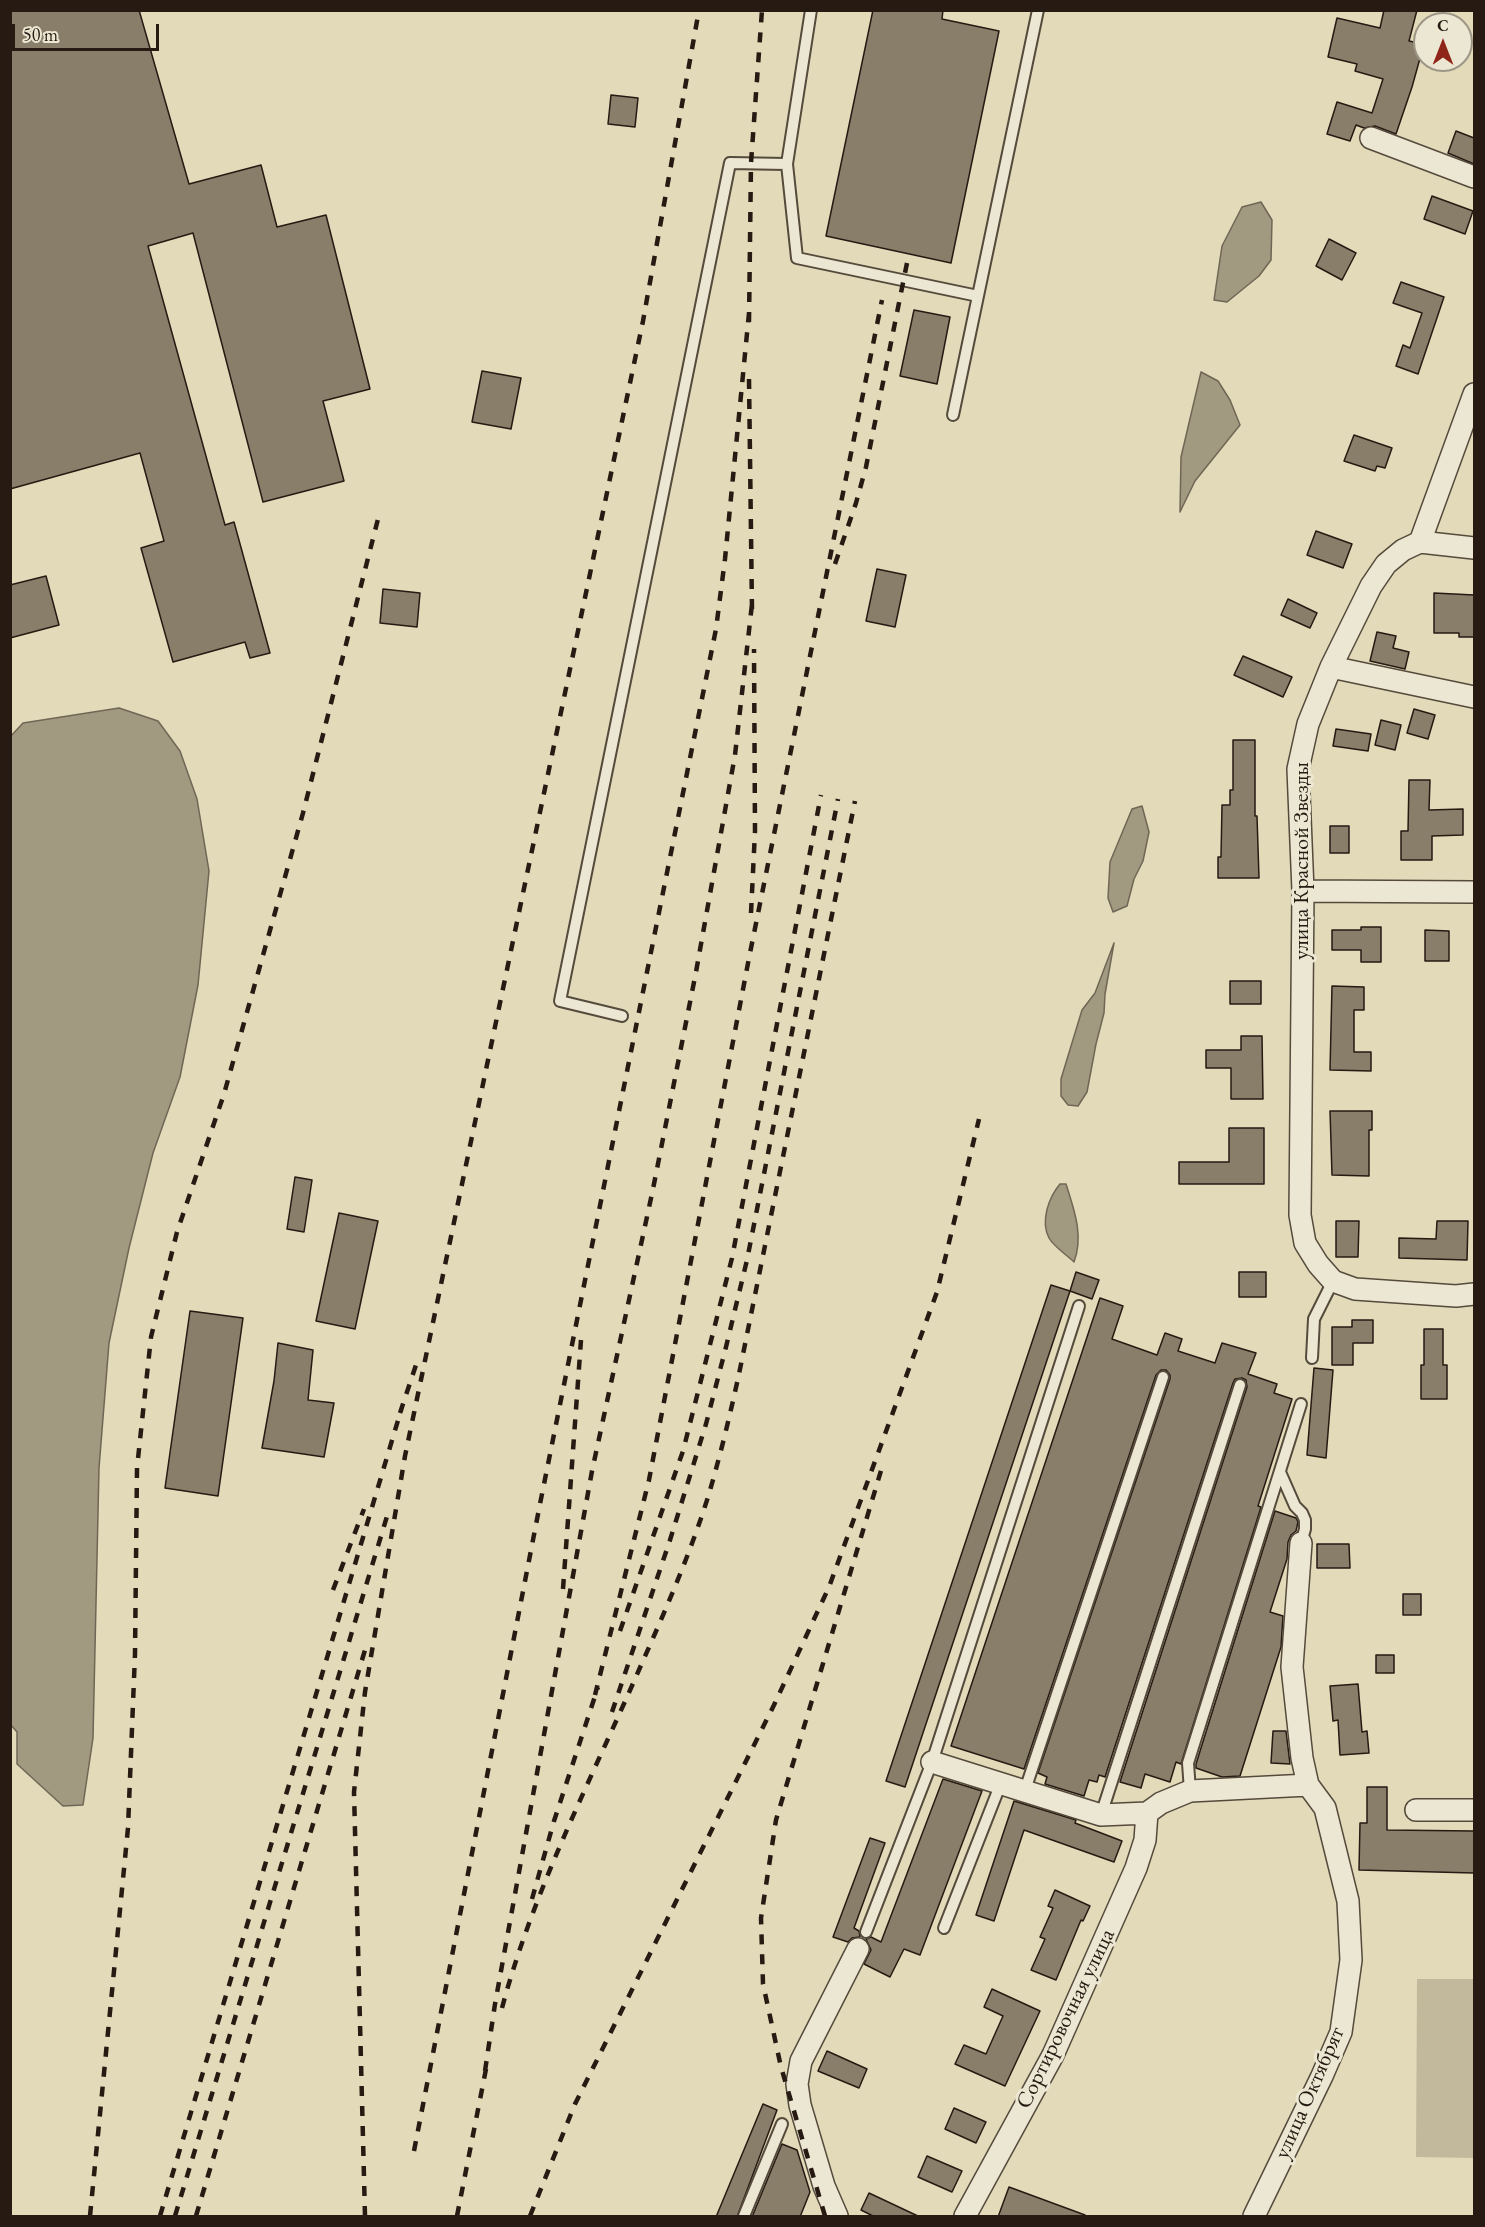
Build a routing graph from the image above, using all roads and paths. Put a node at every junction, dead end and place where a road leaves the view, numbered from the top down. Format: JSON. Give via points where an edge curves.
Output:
{"nodes":[{"id":1,"x":811,"y":10,"type":"edge"},
{"id":2,"x":1038,"y":10,"type":"edge"},
{"id":3,"x":1371,"y":138,"type":"dead end"},
{"id":4,"x":787,"y":164,"type":"junction"},
{"id":5,"x":1474,"y":177,"type":"edge"},
{"id":6,"x":978,"y":296,"type":"junction"},
{"id":7,"x":1474,"y":394,"type":"edge"},
{"id":8,"x":953,"y":415,"type":"dead end"},
{"id":9,"x":1420,"y":542,"type":"junction"},
{"id":10,"x":1474,"y":548,"type":"edge"},
{"id":11,"x":1331,"y":667,"type":"junction"},
{"id":12,"x":1474,"y":698,"type":"edge"},
{"id":13,"x":1303,"y":891,"type":"junction"},
{"id":14,"x":1474,"y":892,"type":"edge"},
{"id":15,"x":622,"y":1016,"type":"dead end"},
{"id":16,"x":1333,"y":1281,"type":"junction"},
{"id":17,"x":1474,"y":1294,"type":"edge"},
{"id":18,"x":1079,"y":1306,"type":"dead end"},
{"id":19,"x":1312,"y":1358,"type":"dead end"},
{"id":20,"x":1163,"y":1377,"type":"dead end"},
{"id":21,"x":1240,"y":1385,"type":"dead end"},
{"id":22,"x":1301,"y":1404,"type":"dead end"},
{"id":23,"x":1280,"y":1472,"type":"junction"},
{"id":24,"x":1301,"y":1543,"type":"joint"},
{"id":25,"x":932,"y":1762,"type":"junction"},
{"id":26,"x":1001,"y":1783,"type":"junction"},
{"id":27,"x":1308,"y":1785,"type":"junction"},
{"id":28,"x":1025,"y":1790,"type":"junction"},
{"id":29,"x":1190,"y":1791,"type":"junction"},
{"id":30,"x":1416,"y":1810,"type":"dead end"},
{"id":31,"x":1474,"y":1810,"type":"edge"},
{"id":32,"x":1147,"y":1813,"type":"junction"},
{"id":33,"x":1101,"y":1815,"type":"junction"},
{"id":34,"x":944,"y":1928,"type":"dead end"},
{"id":35,"x":862,"y":1941,"type":"joint"},
{"id":36,"x":782,"y":2124,"type":"dead end"},
{"id":37,"x":744,"y":2217,"type":"edge"},
{"id":38,"x":837,"y":2217,"type":"edge"},
{"id":39,"x":965,"y":2217,"type":"edge"},
{"id":40,"x":1254,"y":2217,"type":"edge"}],
"edges":[{"from":1,"to":4,"type":"lane"},
{"from":2,"to":6,"type":"lane"},
{"from":3,"to":5,"type":"street"},
{"from":4,"to":6,"type":"lane","via":[[797,258]]},
{"from":4,"to":15,"type":"lane","via":[[730,163],[562,990],[560,1002]]},
{"from":6,"to":8,"type":"lane"},
{"from":7,"to":9,"type":"street"},
{"from":9,"to":10,"type":"street"},
{"from":9,"to":11,"type":"street","name":"улица Красной Звезды","via":[[1386,564]]},
{"from":11,"to":12,"type":"street"},
{"from":11,"to":13,"type":"street","name":"улица Красной Звезды","via":[[1308,724],[1298,769]]},
{"from":13,"to":14,"type":"street"},
{"from":13,"to":16,"type":"street","name":"улица Красной Звезды","via":[[1300,1215],[1305,1243]]},
{"from":16,"to":17,"type":"street","via":[[1355,1289]]},
{"from":16,"to":19,"type":"lane","via":[[1314,1319]]},
{"from":18,"to":25,"type":"lane"},
{"from":20,"to":28,"type":"lane"},
{"from":21,"to":33,"type":"lane"},
{"from":22,"to":23,"type":"lane"},
{"from":23,"to":24,"type":"lane","via":[[1305,1520]]},
{"from":23,"to":29,"type":"lane","via":[[1188,1763]]},
{"from":24,"to":27,"type":"street","name":"улица Октябрят","via":[[1292,1667],[1302,1765]]},
{"from":25,"to":26,"type":"street"},
{"from":25,"to":35,"type":"lane"},
{"from":26,"to":28,"type":"street"},
{"from":26,"to":34,"type":"lane"},
{"from":27,"to":29,"type":"street"},
{"from":27,"to":40,"type":"street","name":"улица Октябрят","via":[[1325,1808],[1348,1900],[1352,1960],[1341,2032]]},
{"from":28,"to":33,"type":"street"},
{"from":29,"to":32,"type":"street"},
{"from":30,"to":31,"type":"street"},
{"from":32,"to":33,"type":"street"},
{"from":32,"to":39,"type":"street","name":"Сортировочная улица","via":[[1145,1840],[1136,1868],[1058,2044]]},
{"from":35,"to":38,"type":"street","via":[[801,2061],[797,2084],[824,2186]]},
{"from":36,"to":37,"type":"lane"}]}
